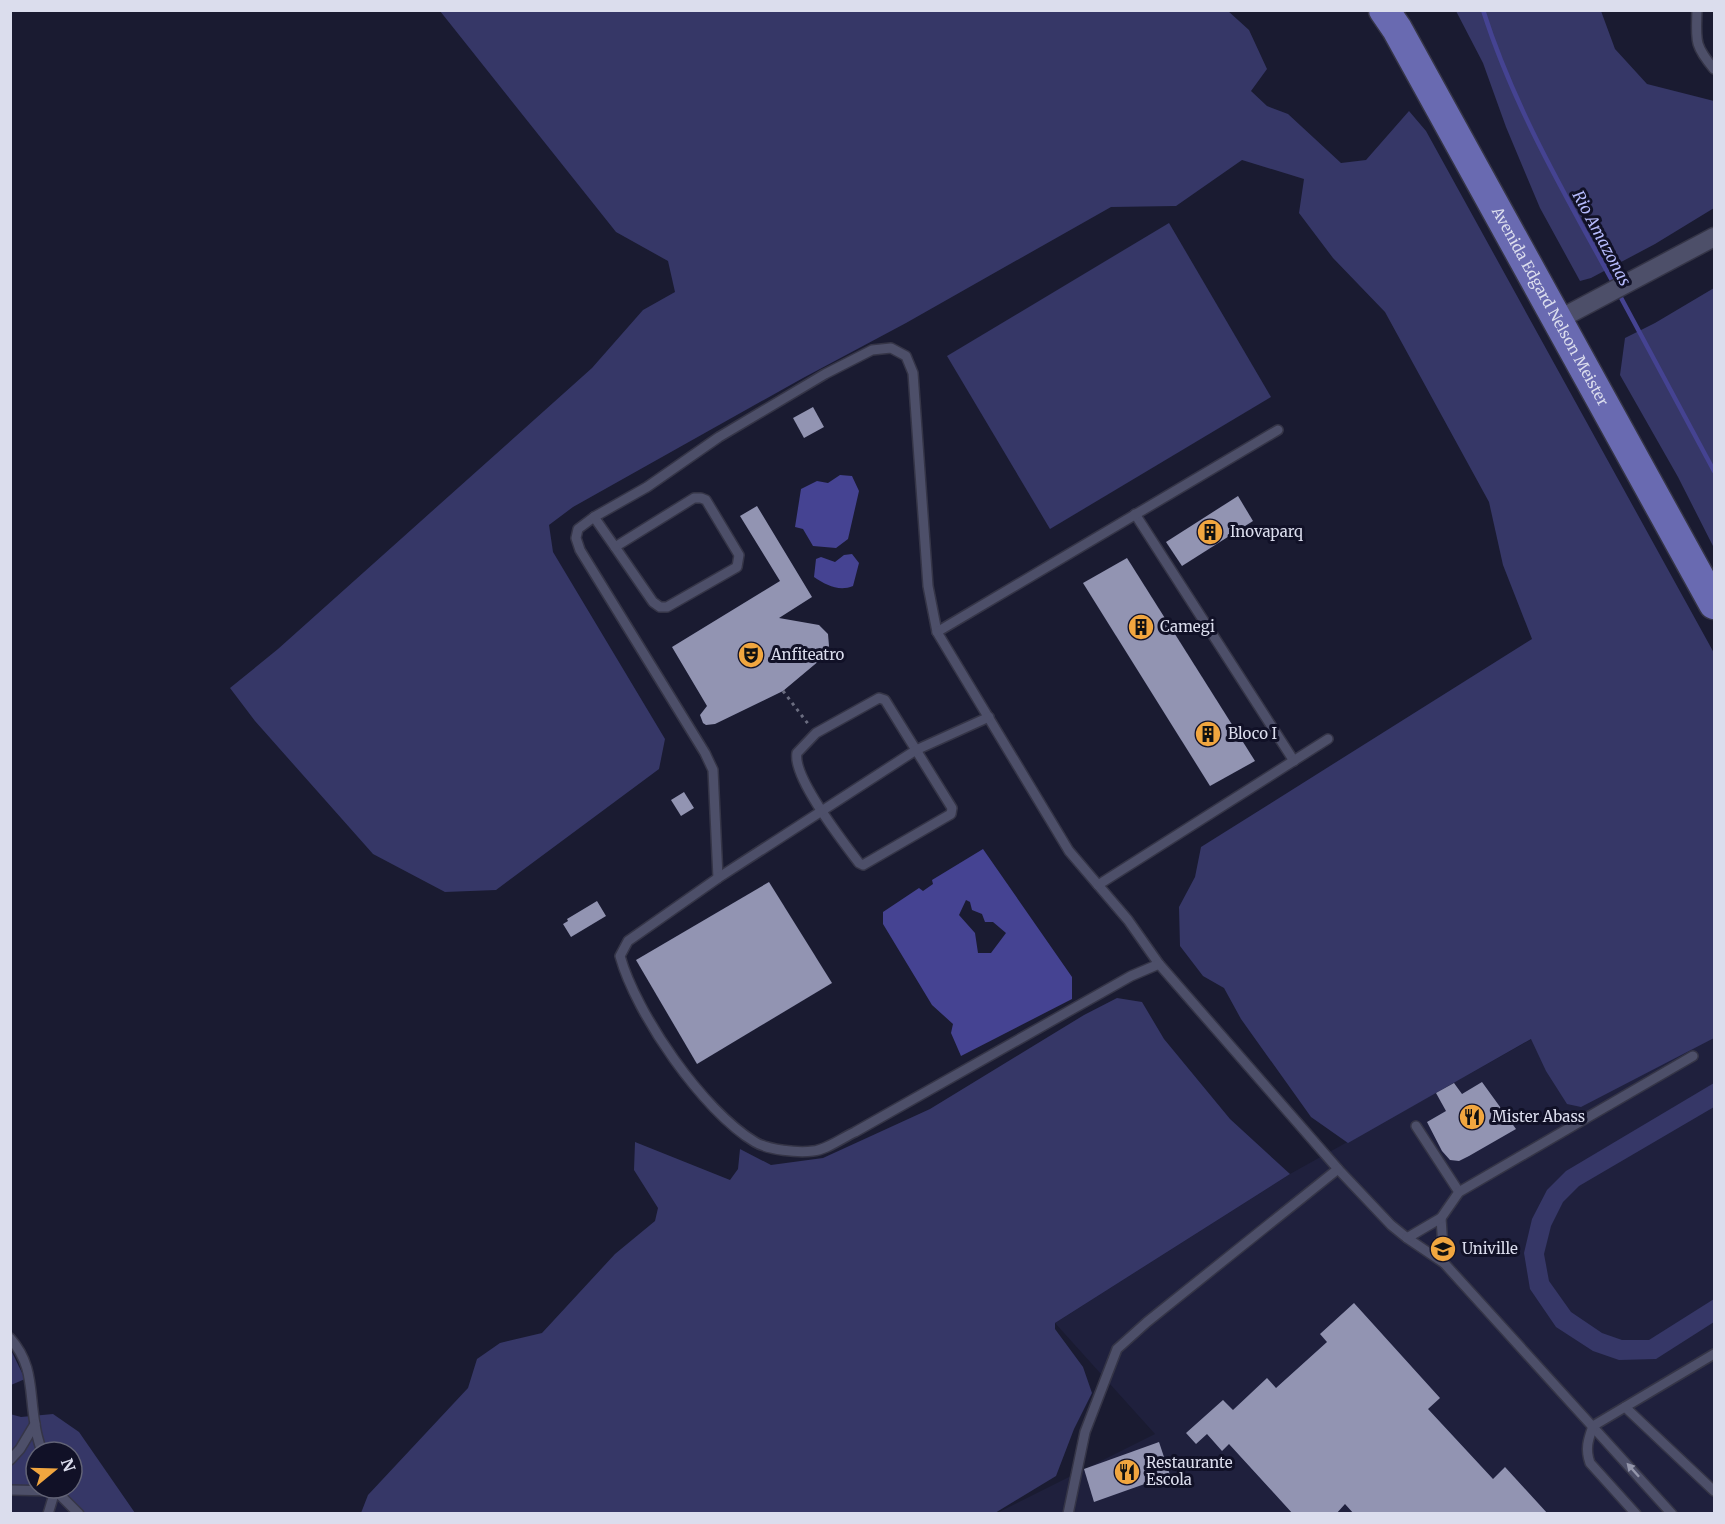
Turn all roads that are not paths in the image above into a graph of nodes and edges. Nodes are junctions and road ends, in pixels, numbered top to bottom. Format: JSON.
{"nodes":[{"id":1,"x":1384,"y":10,"type":"edge"},
{"id":2,"x":1402,"y":10,"type":"edge"},
{"id":3,"x":1697,"y":10,"type":"edge"},
{"id":4,"x":1714,"y":69,"type":"edge"},
{"id":5,"x":1714,"y":237,"type":"edge"},
{"id":6,"x":1569,"y":314,"type":"junction"},
{"id":7,"x":1278,"y":430,"type":"dead end"},
{"id":8,"x":1135,"y":514,"type":"junction"},
{"id":9,"x":594,"y":518,"type":"junction"},
{"id":10,"x":615,"y":547,"type":"junction"},
{"id":11,"x":1714,"y":578,"type":"edge"},
{"id":12,"x":1714,"y":604,"type":"edge"},
{"id":13,"x":937,"y":632,"type":"junction"},
{"id":14,"x":989,"y":717,"type":"junction"},
{"id":15,"x":1328,"y":739,"type":"dead end"},
{"id":16,"x":916,"y":750,"type":"junction"},
{"id":17,"x":1294,"y":761,"type":"junction"},
{"id":18,"x":822,"y":810,"type":"junction"},
{"id":19,"x":718,"y":878,"type":"junction"},
{"id":20,"x":1098,"y":885,"type":"junction"},
{"id":21,"x":1159,"y":964,"type":"junction"},
{"id":22,"x":1693,"y":1056,"type":"dead end"},
{"id":23,"x":1416,"y":1126,"type":"dead end"},
{"id":24,"x":1338,"y":1169,"type":"junction"},
{"id":25,"x":1460,"y":1192,"type":"junction"},
{"id":26,"x":1441,"y":1218,"type":"junction"},
{"id":27,"x":1407,"y":1238,"type":"junction"},
{"id":28,"x":1444,"y":1263,"type":"junction"},
{"id":29,"x":10,"y":1338,"type":"edge"},
{"id":30,"x":1714,"y":1354,"type":"edge"},
{"id":31,"x":1625,"y":1407,"type":"junction"},
{"id":32,"x":35,"y":1424,"type":"junction"},
{"id":33,"x":1593,"y":1426,"type":"junction"},
{"id":34,"x":39,"y":1440,"type":"edge"},
{"id":35,"x":10,"y":1460,"type":"edge"},
{"id":36,"x":1714,"y":1491,"type":"edge"},
{"id":37,"x":65,"y":1500,"type":"edge"},
{"id":38,"x":79,"y":1514,"type":"edge"},
{"id":39,"x":1068,"y":1514,"type":"edge"},
{"id":40,"x":1636,"y":1514,"type":"edge"},
{"id":41,"x":1672,"y":1514,"type":"edge"}],
"edges":[{"from":1,"to":12,"type":"main road","name":"Avenida Edgard Nelson Meister"},
{"from":2,"to":6,"type":"main road","name":"Avenida Edgard Nelson Meister"},
{"from":3,"to":4,"type":"lane"},
{"from":5,"to":6,"type":"street"},
{"from":6,"to":11,"type":"main road","name":"Avenida Edgard Nelson Meister"},
{"from":7,"to":8,"type":"lane"},
{"from":8,"to":13,"type":"lane"},
{"from":8,"to":17,"type":"lane"},
{"from":9,"to":10,"type":"lane"},
{"from":9,"to":13,"type":"lane"},
{"from":9,"to":19,"type":"lane"},
{"from":10,"to":10,"type":"lane"},
{"from":13,"to":14,"type":"lane"},
{"from":14,"to":16,"type":"lane"},
{"from":14,"to":20,"type":"lane"},
{"from":15,"to":17,"type":"lane"},
{"from":16,"to":18,"type":"lane"},
{"from":16,"to":18,"type":"lane"},
{"from":16,"to":18,"type":"lane"},
{"from":17,"to":20,"type":"lane"},
{"from":18,"to":19,"type":"lane"},
{"from":19,"to":21,"type":"lane"},
{"from":20,"to":21,"type":"lane"},
{"from":21,"to":24,"type":"lane"},
{"from":22,"to":25,"type":"lane"},
{"from":23,"to":25,"type":"lane"},
{"from":24,"to":27,"type":"lane"},
{"from":24,"to":39,"type":"lane"},
{"from":25,"to":26,"type":"lane"},
{"from":26,"to":27,"type":"lane"},
{"from":26,"to":28,"type":"lane"},
{"from":27,"to":28,"type":"lane"},
{"from":28,"to":33,"type":"lane"},
{"from":29,"to":32,"type":"lane"},
{"from":30,"to":31,"type":"lane"},
{"from":31,"to":33,"type":"lane"},
{"from":31,"to":36,"type":"lane"},
{"from":32,"to":34,"type":"lane"},
{"from":32,"to":35,"type":"lane"},
{"from":33,"to":40,"type":"lane"},
{"from":41,"to":33,"type":"lane","one_way":true},
{"from":37,"to":38,"type":"lane"}]}
